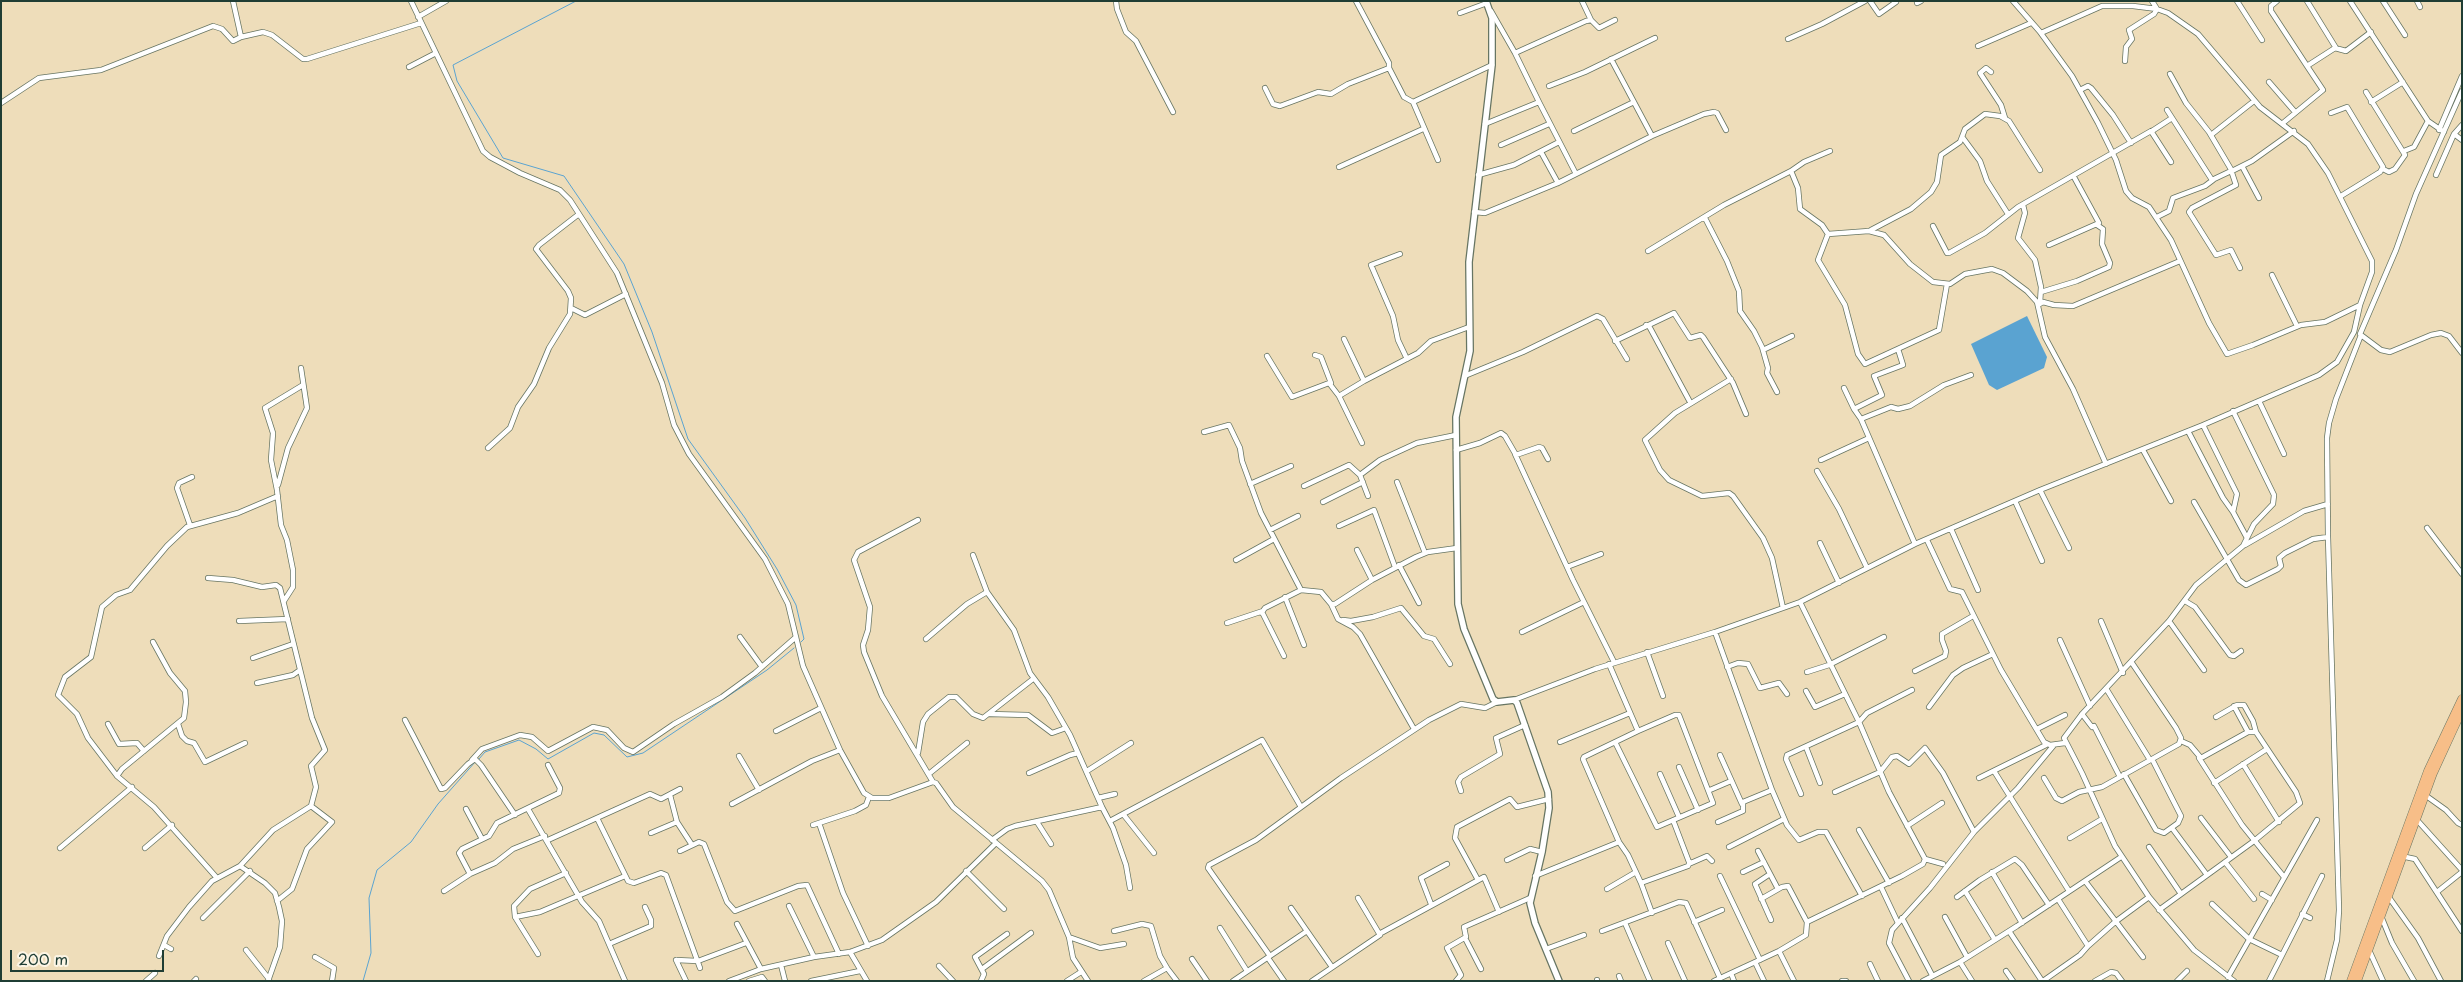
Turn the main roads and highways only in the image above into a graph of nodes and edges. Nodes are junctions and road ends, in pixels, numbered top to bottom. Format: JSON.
{"nodes":[{"id":1,"x":2462,"y":699,"type":"edge"},
{"id":2,"x":2462,"y":710,"type":"edge"},
{"id":3,"x":2457,"y":719,"type":"edge"},
{"id":4,"x":2401,"y":856,"type":"junction"},
{"id":5,"x":2351,"y":981,"type":"edge"},
{"id":6,"x":2357,"y":981,"type":"edge"}],
"edges":[{"from":1,"to":3,"type":"highway"},
{"from":2,"to":3,"type":"highway"},
{"from":3,"to":4,"type":"highway"},
{"from":3,"to":4,"type":"highway"},
{"from":4,"to":5,"type":"highway"},
{"from":4,"to":6,"type":"highway"}]}
